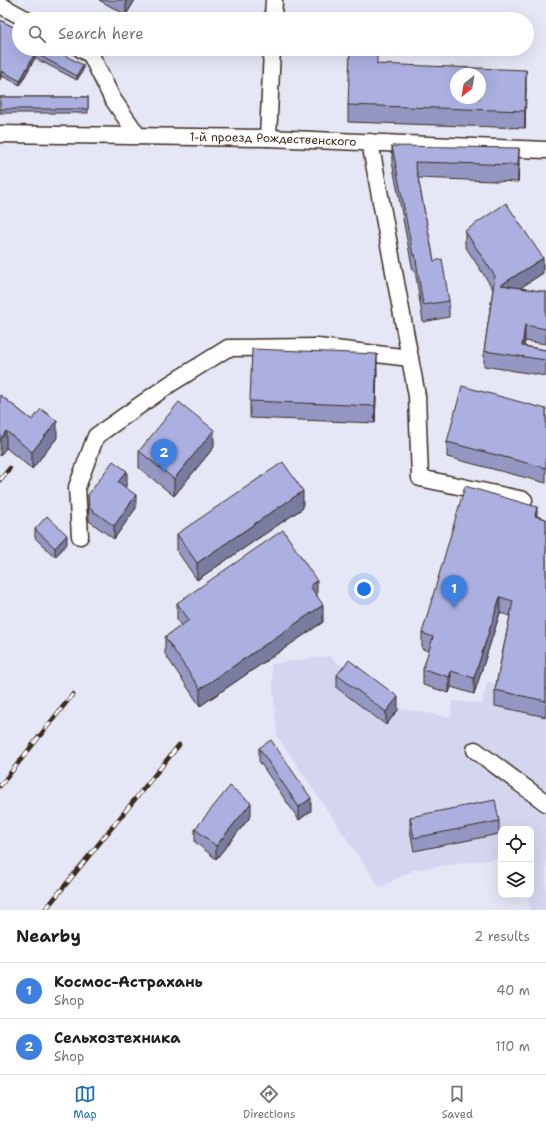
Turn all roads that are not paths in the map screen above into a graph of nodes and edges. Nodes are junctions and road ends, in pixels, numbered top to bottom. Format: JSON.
{"nodes":[{"id":1,"x":274,"y":0,"type":"edge"},
{"id":2,"x":0,"y":5,"type":"edge"},
{"id":3,"x":13,"y":12,"type":"edge"},
{"id":4,"x":273,"y":12,"type":"edge"},
{"id":5,"x":91,"y":56,"type":"edge"},
{"id":6,"x":272,"y":56,"type":"edge"},
{"id":7,"x":0,"y":134,"type":"edge"},
{"id":8,"x":138,"y":136,"type":"junction"},
{"id":9,"x":268,"y":138,"type":"junction"},
{"id":10,"x":370,"y":142,"type":"junction"},
{"id":11,"x":546,"y":150,"type":"edge"},
{"id":12,"x":410,"y":358,"type":"junction"},
{"id":13,"x":524,"y":500,"type":"dead end"},
{"id":14,"x":80,"y":536,"type":"dead end"},
{"id":15,"x":475,"y":750,"type":"dead end"},
{"id":16,"x":546,"y":802,"type":"edge"}],
"edges":[{"from":1,"to":4,"type":"street"},
{"from":2,"to":3,"type":"street"},
{"from":5,"to":8,"type":"street"},
{"from":6,"to":9,"type":"street"},
{"from":7,"to":8,"type":"street","name":"1-й проезд Рождественского"},
{"from":8,"to":9,"type":"street","name":"1-й проезд Рождественского"},
{"from":9,"to":10,"type":"street","name":"1-й проезд Рождественского"},
{"from":10,"to":11,"type":"street","name":"1-й проезд Рождественского"},
{"from":10,"to":12,"type":"street"},
{"from":12,"to":13,"type":"street"},
{"from":12,"to":14,"type":"street"},
{"from":15,"to":16,"type":"street"}]}
